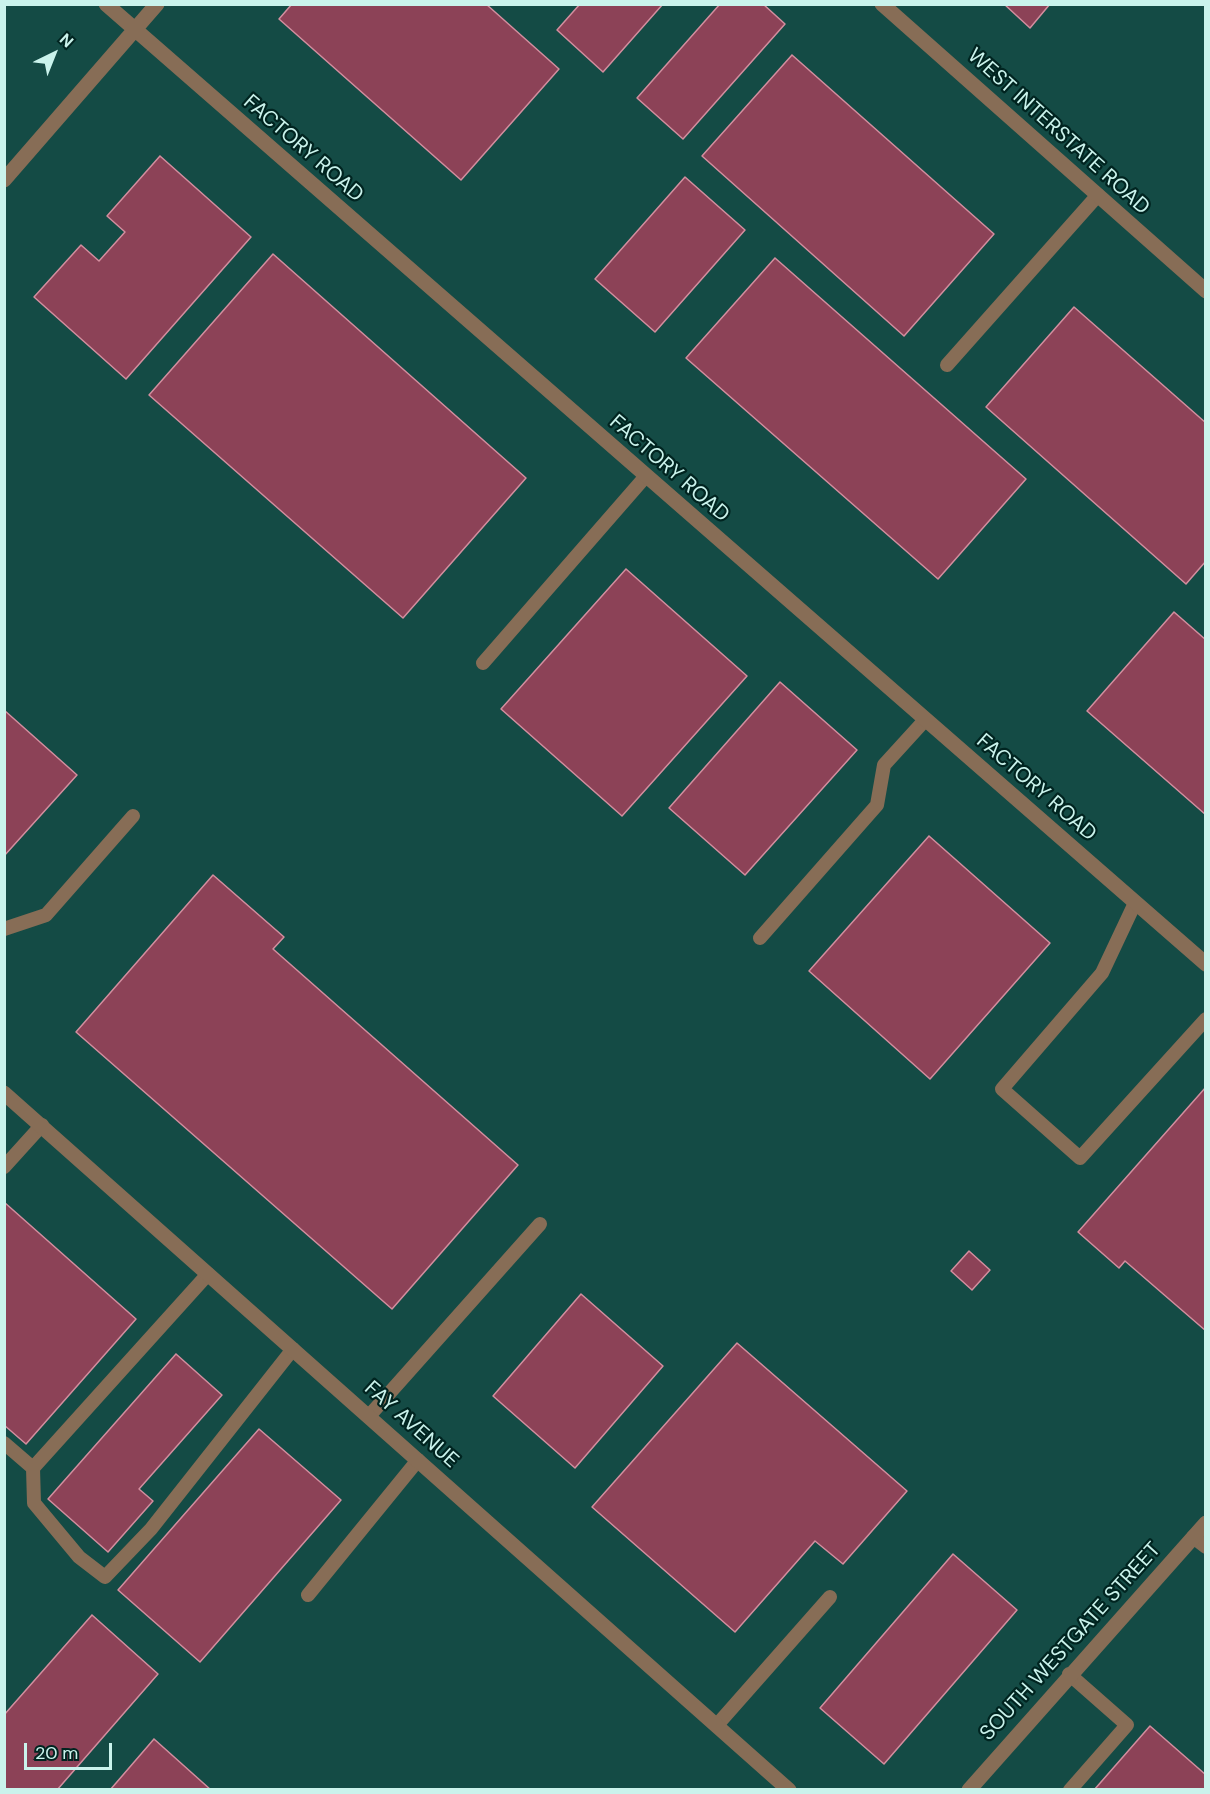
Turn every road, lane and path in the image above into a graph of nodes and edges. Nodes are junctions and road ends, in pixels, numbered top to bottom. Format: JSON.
{"nodes":[{"id":1,"x":106,"y":4,"type":"edge"},
{"id":2,"x":157,"y":4,"type":"edge"},
{"id":3,"x":882,"y":4,"type":"edge"},
{"id":4,"x":135,"y":30,"type":"junction"},
{"id":5,"x":4,"y":180,"type":"edge"},
{"id":6,"x":1098,"y":195,"type":"junction"},
{"id":7,"x":1206,"y":291,"type":"edge"},
{"id":8,"x":947,"y":365,"type":"dead end"},
{"id":9,"x":646,"y":476,"type":"junction"},
{"id":10,"x":483,"y":663,"type":"dead end"},
{"id":11,"x":925,"y":720,"type":"junction"},
{"id":12,"x":133,"y":816,"type":"dead end"},
{"id":13,"x":1135,"y":903,"type":"junction"},
{"id":14,"x":4,"y":929,"type":"edge"},
{"id":15,"x":760,"y":938,"type":"dead end"},
{"id":16,"x":1206,"y":964,"type":"edge"},
{"id":17,"x":1206,"y":1018,"type":"edge"},
{"id":18,"x":4,"y":1093,"type":"edge"},
{"id":19,"x":42,"y":1125,"type":"junction"},
{"id":20,"x":4,"y":1167,"type":"edge"},
{"id":21,"x":540,"y":1224,"type":"dead end"},
{"id":22,"x":208,"y":1274,"type":"junction"},
{"id":23,"x":293,"y":1349,"type":"junction"},
{"id":24,"x":369,"y":1416,"type":"junction"},
{"id":25,"x":4,"y":1443,"type":"edge"},
{"id":26,"x":418,"y":1460,"type":"junction"},
{"id":27,"x":33,"y":1468,"type":"junction"},
{"id":28,"x":1206,"y":1523,"type":"edge"},
{"id":29,"x":1193,"y":1537,"type":"junction"},
{"id":30,"x":1206,"y":1547,"type":"edge"},
{"id":31,"x":308,"y":1595,"type":"dead end"},
{"id":32,"x":830,"y":1597,"type":"dead end"},
{"id":33,"x":1069,"y":1674,"type":"junction"},
{"id":34,"x":717,"y":1725,"type":"junction"},
{"id":35,"x":789,"y":1790,"type":"edge"},
{"id":36,"x":969,"y":1790,"type":"edge"},
{"id":37,"x":1070,"y":1790,"type":"edge"}],
"edges":[{"from":1,"to":4,"type":"street","name":"FACTORY ROAD"},
{"from":2,"to":4,"type":"street"},
{"from":3,"to":6,"type":"street","name":"WEST INTERSTATE ROAD"},
{"from":4,"to":5,"type":"street"},
{"from":4,"to":9,"type":"street","name":"FACTORY ROAD"},
{"from":6,"to":7,"type":"street","name":"WEST INTERSTATE ROAD"},
{"from":6,"to":8,"type":"lane"},
{"from":9,"to":10,"type":"lane"},
{"from":9,"to":11,"type":"street","name":"FACTORY ROAD"},
{"from":11,"to":13,"type":"street","name":"FACTORY ROAD"},
{"from":11,"to":15,"type":"lane"},
{"from":12,"to":14,"type":"lane"},
{"from":13,"to":16,"type":"street","name":"FACTORY ROAD"},
{"from":13,"to":17,"type":"lane"},
{"from":18,"to":19,"type":"street","name":"FAY AVENUE"},
{"from":19,"to":20,"type":"lane"},
{"from":19,"to":22,"type":"street","name":"FAY AVENUE"},
{"from":21,"to":24,"type":"lane"},
{"from":22,"to":23,"type":"street","name":"FAY AVENUE"},
{"from":22,"to":27,"type":"lane"},
{"from":23,"to":24,"type":"street","name":"FAY AVENUE"},
{"from":23,"to":27,"type":"lane"},
{"from":24,"to":26,"type":"street","name":"FAY AVENUE"},
{"from":25,"to":27,"type":"lane"},
{"from":26,"to":31,"type":"lane"},
{"from":26,"to":34,"type":"street","name":"FAY AVENUE"},
{"from":28,"to":29,"type":"street","name":"SOUTH WESTGATE STREET"},
{"from":29,"to":30,"type":"lane"},
{"from":29,"to":33,"type":"street","name":"SOUTH WESTGATE STREET"},
{"from":32,"to":34,"type":"lane"},
{"from":33,"to":36,"type":"street","name":"SOUTH WESTGATE STREET"},
{"from":33,"to":37,"type":"lane"},
{"from":34,"to":35,"type":"street","name":"FAY AVENUE"}]}
